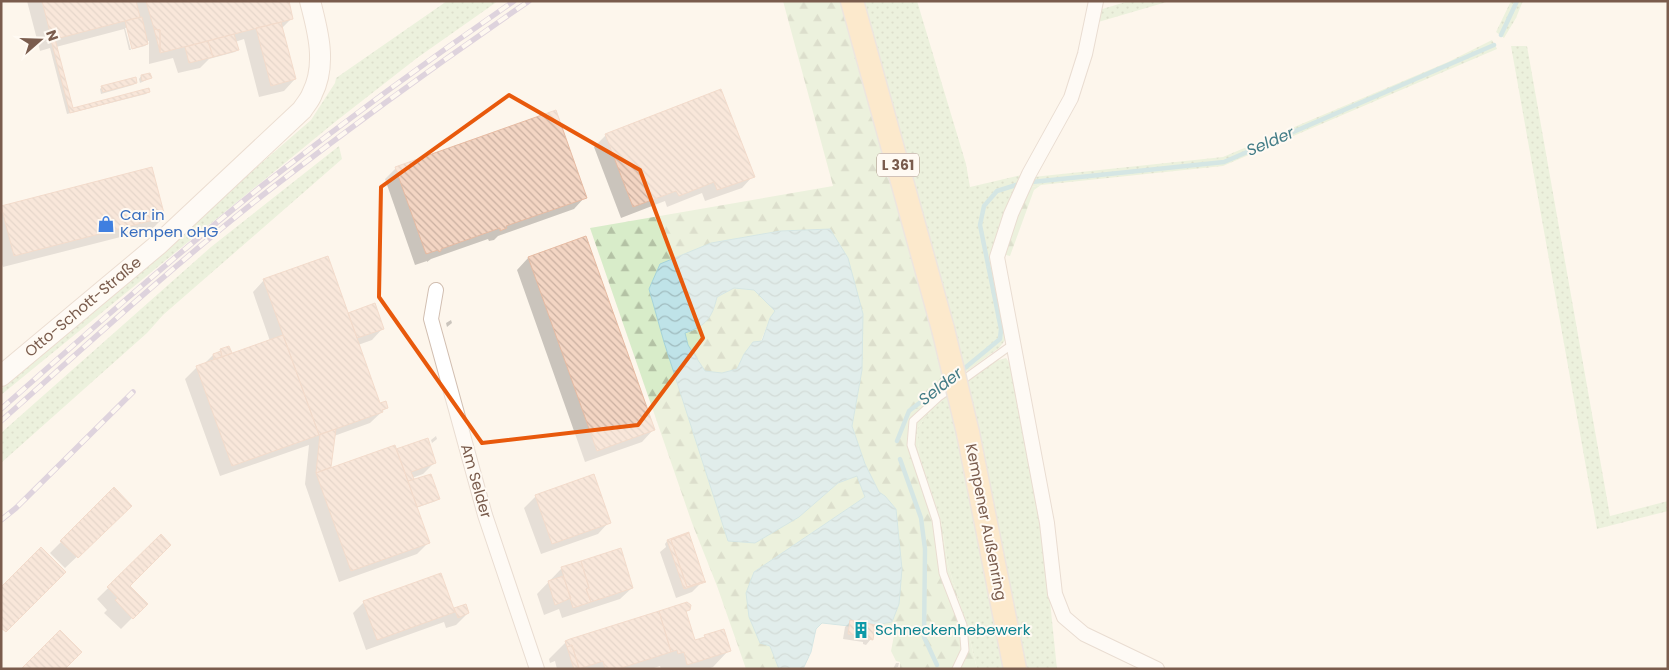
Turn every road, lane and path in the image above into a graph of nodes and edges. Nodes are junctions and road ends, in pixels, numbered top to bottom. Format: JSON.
{"nodes":[{"id":1,"x":310,"y":1,"type":"edge"},
{"id":2,"x":852,"y":1,"type":"edge"},
{"id":3,"x":1096,"y":1,"type":"edge"},
{"id":4,"x":436,"y":290,"type":"dead end"},
{"id":5,"x":1013,"y":344,"type":"junction"},
{"id":6,"x":1,"y":376,"type":"edge"},
{"id":7,"x":537,"y":669,"type":"edge"},
{"id":8,"x":956,"y":669,"type":"edge"},
{"id":9,"x":1015,"y":669,"type":"edge"},
{"id":10,"x":1157,"y":669,"type":"edge"}],
"edges":[{"from":1,"to":6,"type":"street","name":"Otto-Schott-Straße"},
{"from":2,"to":9,"type":"main road","name":"Kempener Außenring","number":"L 361","bridge":true},
{"from":3,"to":5,"type":"street"},
{"from":4,"to":7,"type":"street","name":"Am Selder"},
{"from":5,"to":8,"type":"lane"},
{"from":5,"to":10,"type":"street"}]}
